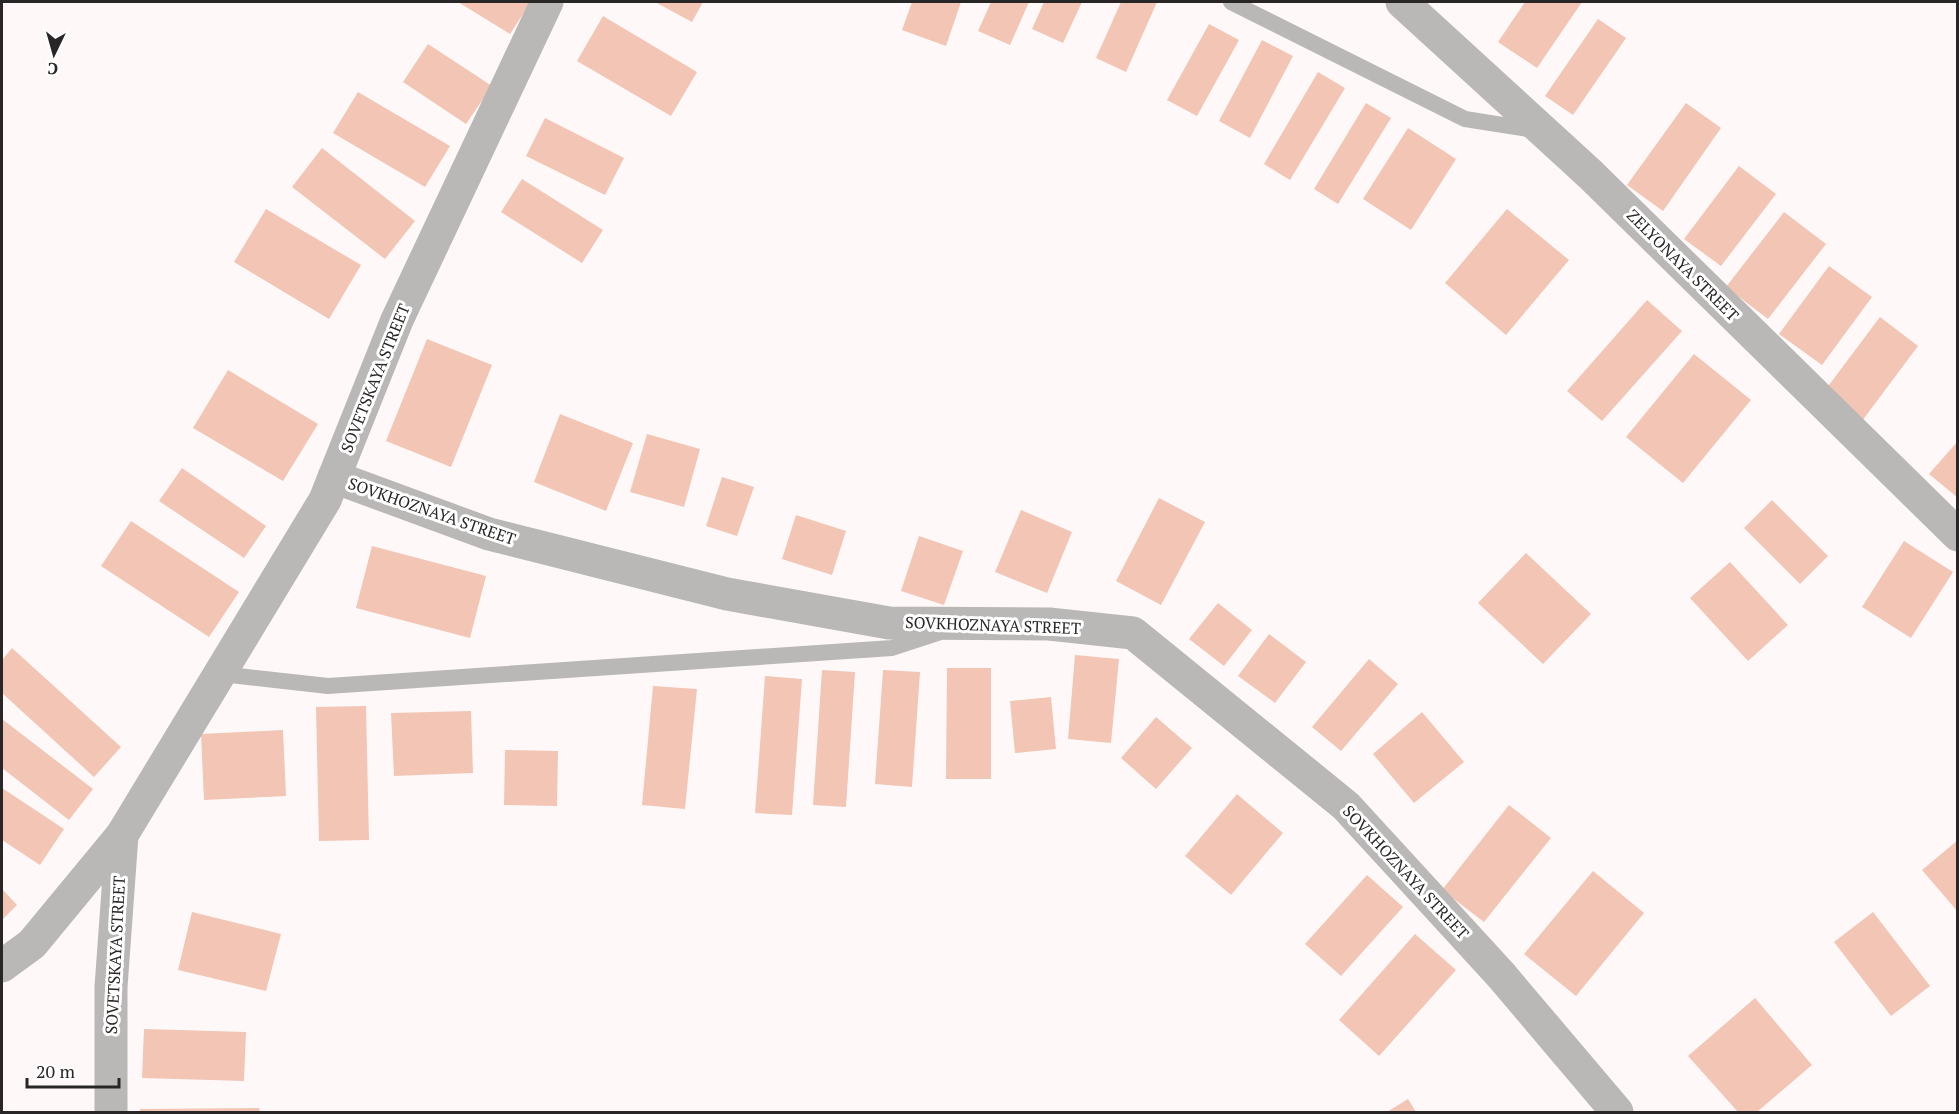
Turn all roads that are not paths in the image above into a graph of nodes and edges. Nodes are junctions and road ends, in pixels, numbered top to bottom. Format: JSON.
{"nodes":[{"id":1,"x":547,"y":2,"type":"edge"},
{"id":2,"x":1231,"y":2,"type":"edge"},
{"id":3,"x":1402,"y":2,"type":"edge"},
{"id":4,"x":1544,"y":131,"type":"junction"},
{"id":5,"x":334,"y":477,"type":"junction"},
{"id":6,"x":1958,"y":535,"type":"edge"},
{"id":7,"x":969,"y":623,"type":"junction"},
{"id":8,"x":221,"y":674,"type":"junction"},
{"id":9,"x":122,"y":835,"type":"junction"},
{"id":10,"x":2,"y":966,"type":"edge"},
{"id":11,"x":111,"y":1113,"type":"edge"},
{"id":12,"x":1617,"y":1113,"type":"edge"}],
"edges":[{"from":1,"to":5,"type":"street","name":"SOVETSKAYA STREET"},
{"from":2,"to":4,"type":"lane"},
{"from":3,"to":4,"type":"street","name":"ZELYONAYA STREET"},
{"from":4,"to":6,"type":"street","name":"ZELYONAYA STREET"},
{"from":5,"to":7,"type":"street","name":"SOVKHOZNAYA STREET"},
{"from":5,"to":8,"type":"street","name":"SOVETSKAYA STREET"},
{"from":7,"to":8,"type":"lane"},
{"from":7,"to":12,"type":"street","name":"SOVKHOZNAYA STREET"},
{"from":8,"to":9,"type":"street","name":"SOVETSKAYA STREET"},
{"from":9,"to":10,"type":"street","name":"SOVETSKAYA STREET"},
{"from":9,"to":11,"type":"street","name":"SOVETSKAYA STREET"}]}
